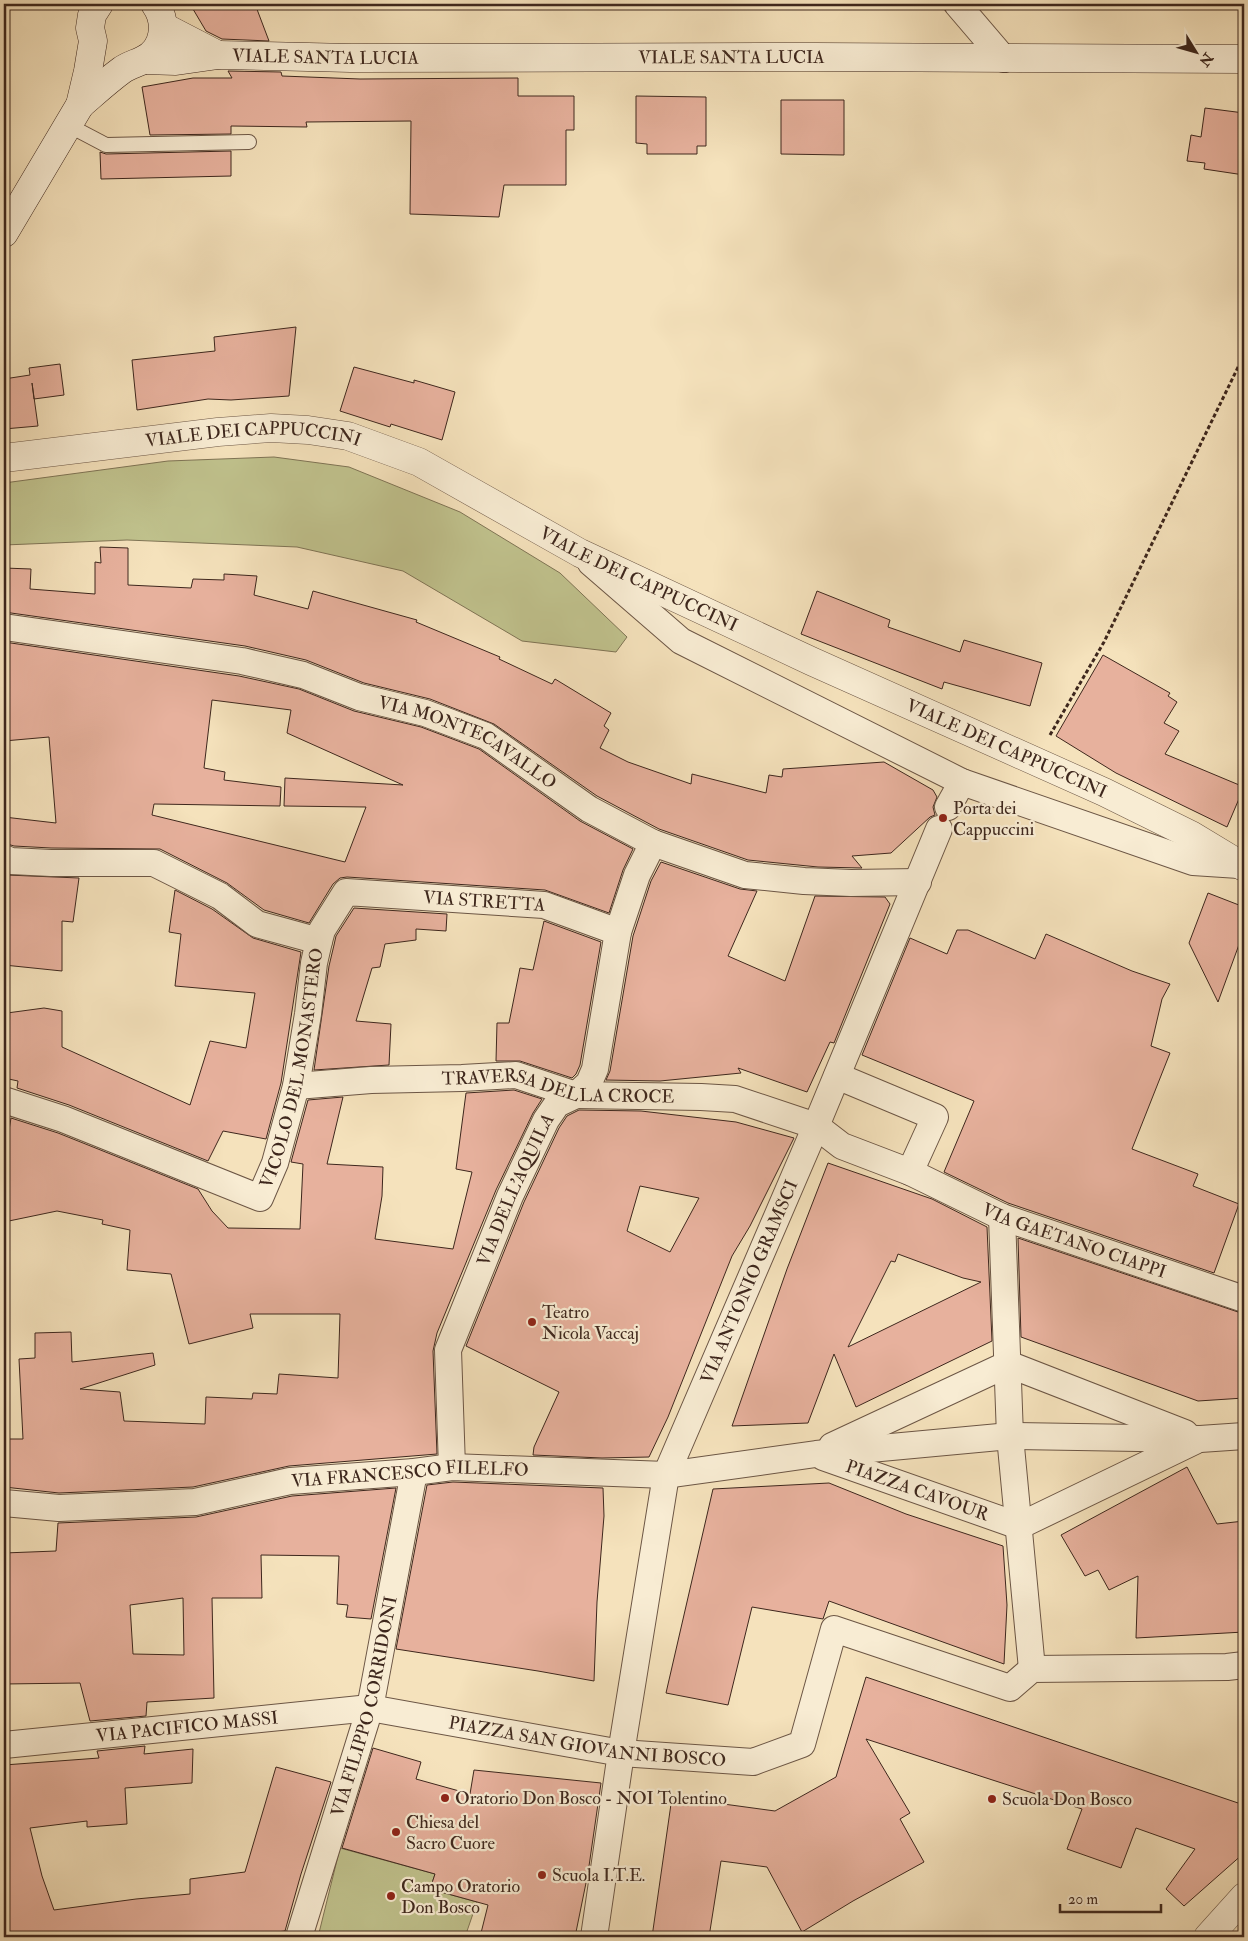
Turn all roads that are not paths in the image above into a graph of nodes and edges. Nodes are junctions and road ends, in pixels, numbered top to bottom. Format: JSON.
{"nodes":[{"id":1,"x":99,"y":4,"type":"edge"},
{"id":2,"x":957,"y":4,"type":"edge"},
{"id":3,"x":158,"y":10,"type":"edge"},
{"id":4,"x":93,"y":41,"type":"junction"},
{"id":5,"x":218,"y":56,"type":"junction"},
{"id":6,"x":1004,"y":59,"type":"junction"},
{"id":7,"x":1244,"y":59,"type":"edge"},
{"id":8,"x":137,"y":62,"type":"junction"},
{"id":9,"x":74,"y":115,"type":"junction"},
{"id":10,"x":249,"y":142,"type":"dead end"},
{"id":11,"x":4,"y":233,"type":"edge"},
{"id":12,"x":4,"y":458,"type":"edge"},
{"id":13,"x":580,"y":553,"type":"junction"},
{"id":14,"x":4,"y":627,"type":"edge"},
{"id":15,"x":962,"y":782,"type":"junction"},
{"id":16,"x":653,"y":843,"type":"junction"},
{"id":17,"x":4,"y":858,"type":"edge"},
{"id":18,"x":1242,"y":866,"type":"edge"},
{"id":19,"x":918,"y":882,"type":"junction"},
{"id":20,"x":346,"y":892,"type":"joint"},
{"id":21,"x":618,"y":932,"type":"junction"},
{"id":22,"x":319,"y":941,"type":"junction"},
{"id":23,"x":837,"y":1076,"type":"junction"},
{"id":24,"x":296,"y":1086,"type":"junction"},
{"id":25,"x":576,"y":1095,"type":"junction"},
{"id":26,"x":4,"y":1100,"type":"edge"},
{"id":27,"x":816,"y":1126,"type":"junction"},
{"id":28,"x":910,"y":1172,"type":"junction"},
{"id":29,"x":1002,"y":1217,"type":"junction"},
{"id":30,"x":1244,"y":1299,"type":"edge"},
{"id":31,"x":1008,"y":1364,"type":"junction"},
{"id":32,"x":1010,"y":1436,"type":"junction"},
{"id":33,"x":1244,"y":1436,"type":"edge"},
{"id":34,"x":1200,"y":1439,"type":"junction"},
{"id":35,"x":816,"y":1454,"type":"junction"},
{"id":36,"x":452,"y":1467,"type":"junction"},
{"id":37,"x":414,"y":1472,"type":"junction"},
{"id":38,"x":666,"y":1475,"type":"junction"},
{"id":39,"x":4,"y":1503,"type":"edge"},
{"id":40,"x":1019,"y":1526,"type":"junction"},
{"id":41,"x":1244,"y":1665,"type":"edge"},
{"id":42,"x":1032,"y":1669,"type":"junction"},
{"id":43,"x":370,"y":1708,"type":"junction"},
{"id":44,"x":4,"y":1745,"type":"edge"},
{"id":45,"x":620,"y":1753,"type":"junction"},
{"id":46,"x":1244,"y":1897,"type":"edge"},
{"id":47,"x":296,"y":1937,"type":"edge"},
{"id":48,"x":594,"y":1937,"type":"edge"},
{"id":49,"x":1208,"y":1937,"type":"edge"}],
"edges":[{"from":1,"to":4,"type":"main road"},
{"from":2,"to":6,"type":"street"},
{"from":3,"to":5,"type":"main road","name":"VIALE SANTA LUCIA"},
{"from":3,"to":8,"type":"main road"},
{"from":4,"to":8,"type":"main road","name":"VIALE SANTA LUCIA"},
{"from":4,"to":9,"type":"main road"},
{"from":5,"to":6,"type":"main road","name":"VIALE SANTA LUCIA"},
{"from":5,"to":8,"type":"main road","name":"VIALE SANTA LUCIA"},
{"from":6,"to":7,"type":"main road","name":"VIALE SANTA LUCIA"},
{"from":8,"to":9,"type":"main road"},
{"from":9,"to":10,"type":"lane"},
{"from":9,"to":11,"type":"main road"},
{"from":12,"to":13,"type":"main road","name":"VIALE DEI CAPPUCCINI"},
{"from":13,"to":15,"type":"street"},
{"from":13,"to":18,"type":"main road","name":"VIALE DEI CAPPUCCINI"},
{"from":14,"to":16,"type":"street","name":"VIA MONTECAVALLO"},
{"from":15,"to":18,"type":"street"},
{"from":15,"to":19,"type":"street","name":"VIA ANTONIO GRAMSCI"},
{"from":16,"to":19,"type":"street","name":"VIA MONTECAVALLO"},
{"from":16,"to":21,"type":"street","name":"VIA DELL'AQUILA"},
{"from":17,"to":22,"type":"street"},
{"from":19,"to":23,"type":"street","name":"VIA ANTONIO GRAMSCI"},
{"from":20,"to":21,"type":"street","name":"VIA STRETTA"},
{"from":20,"to":22,"type":"street","name":"VICOLO DEL MONASTERO"},
{"from":21,"to":25,"type":"street","name":"VIA DELL'AQUILA"},
{"from":22,"to":24,"type":"street","name":"VICOLO DEL MONASTERO"},
{"from":23,"to":27,"type":"street","name":"VIA ANTONIO GRAMSCI"},
{"from":23,"to":28,"type":"street"},
{"from":24,"to":25,"type":"street","name":"TRAVERSA DELLA CROCE"},
{"from":24,"to":26,"type":"street","name":"VICOLO DEL MONASTERO"},
{"from":25,"to":27,"type":"street","name":"TRAVERSA DELLA CROCE"},
{"from":25,"to":36,"type":"street","name":"VIA DELL'AQUILA"},
{"from":27,"to":28,"type":"street","name":"TRAVERSA DELLA CROCE"},
{"from":27,"to":38,"type":"street","name":"VIA ANTONIO GRAMSCI"},
{"from":28,"to":29,"type":"street","name":"VIA GAETANO CIAPPI"},
{"from":29,"to":30,"type":"street","name":"VIA GAETANO CIAPPI"},
{"from":29,"to":31,"type":"street"},
{"from":31,"to":32,"type":"street","name":"PIAZZA CAVOUR"},
{"from":31,"to":34,"type":"street"},
{"from":31,"to":35,"type":"street","name":"PIAZZA CAVOUR"},
{"from":32,"to":34,"type":"street","name":"PIAZZA CAVOUR"},
{"from":32,"to":35,"type":"street","name":"PIAZZA CAVOUR"},
{"from":32,"to":40,"type":"street","name":"PIAZZA CAVOUR"},
{"from":33,"to":34,"type":"street","name":"PIAZZA CAVOUR"},
{"from":34,"to":40,"type":"street"},
{"from":35,"to":38,"type":"street","name":"VIA FRANCESCO FILELFO"},
{"from":35,"to":40,"type":"street","name":"PIAZZA CAVOUR"},
{"from":36,"to":37,"type":"street","name":"VIA FRANCESCO FILELFO"},
{"from":36,"to":38,"type":"street","name":"VIA FRANCESCO FILELFO"},
{"from":37,"to":39,"type":"street","name":"VIA FRANCESCO FILELFO"},
{"from":37,"to":43,"type":"street","name":"VIA FILIPPO CORRIDONI"},
{"from":38,"to":45,"type":"street","name":"VIA ANTONIO GRAMSCI"},
{"from":40,"to":42,"type":"street"},
{"from":41,"to":42,"type":"street"},
{"from":42,"to":45,"type":"street","name":"PIAZZA SAN GIOVANNI BOSCO"},
{"from":43,"to":44,"type":"street","name":"VIA PACIFICO MASSI"},
{"from":43,"to":45,"type":"street","name":"PIAZZA SAN GIOVANNI BOSCO"},
{"from":43,"to":47,"type":"street","name":"VIA FILIPPO CORRIDONI"},
{"from":45,"to":48,"type":"street","name":"VIA ANTONIO GRAMSCI"},
{"from":46,"to":49,"type":"main road"}]}
